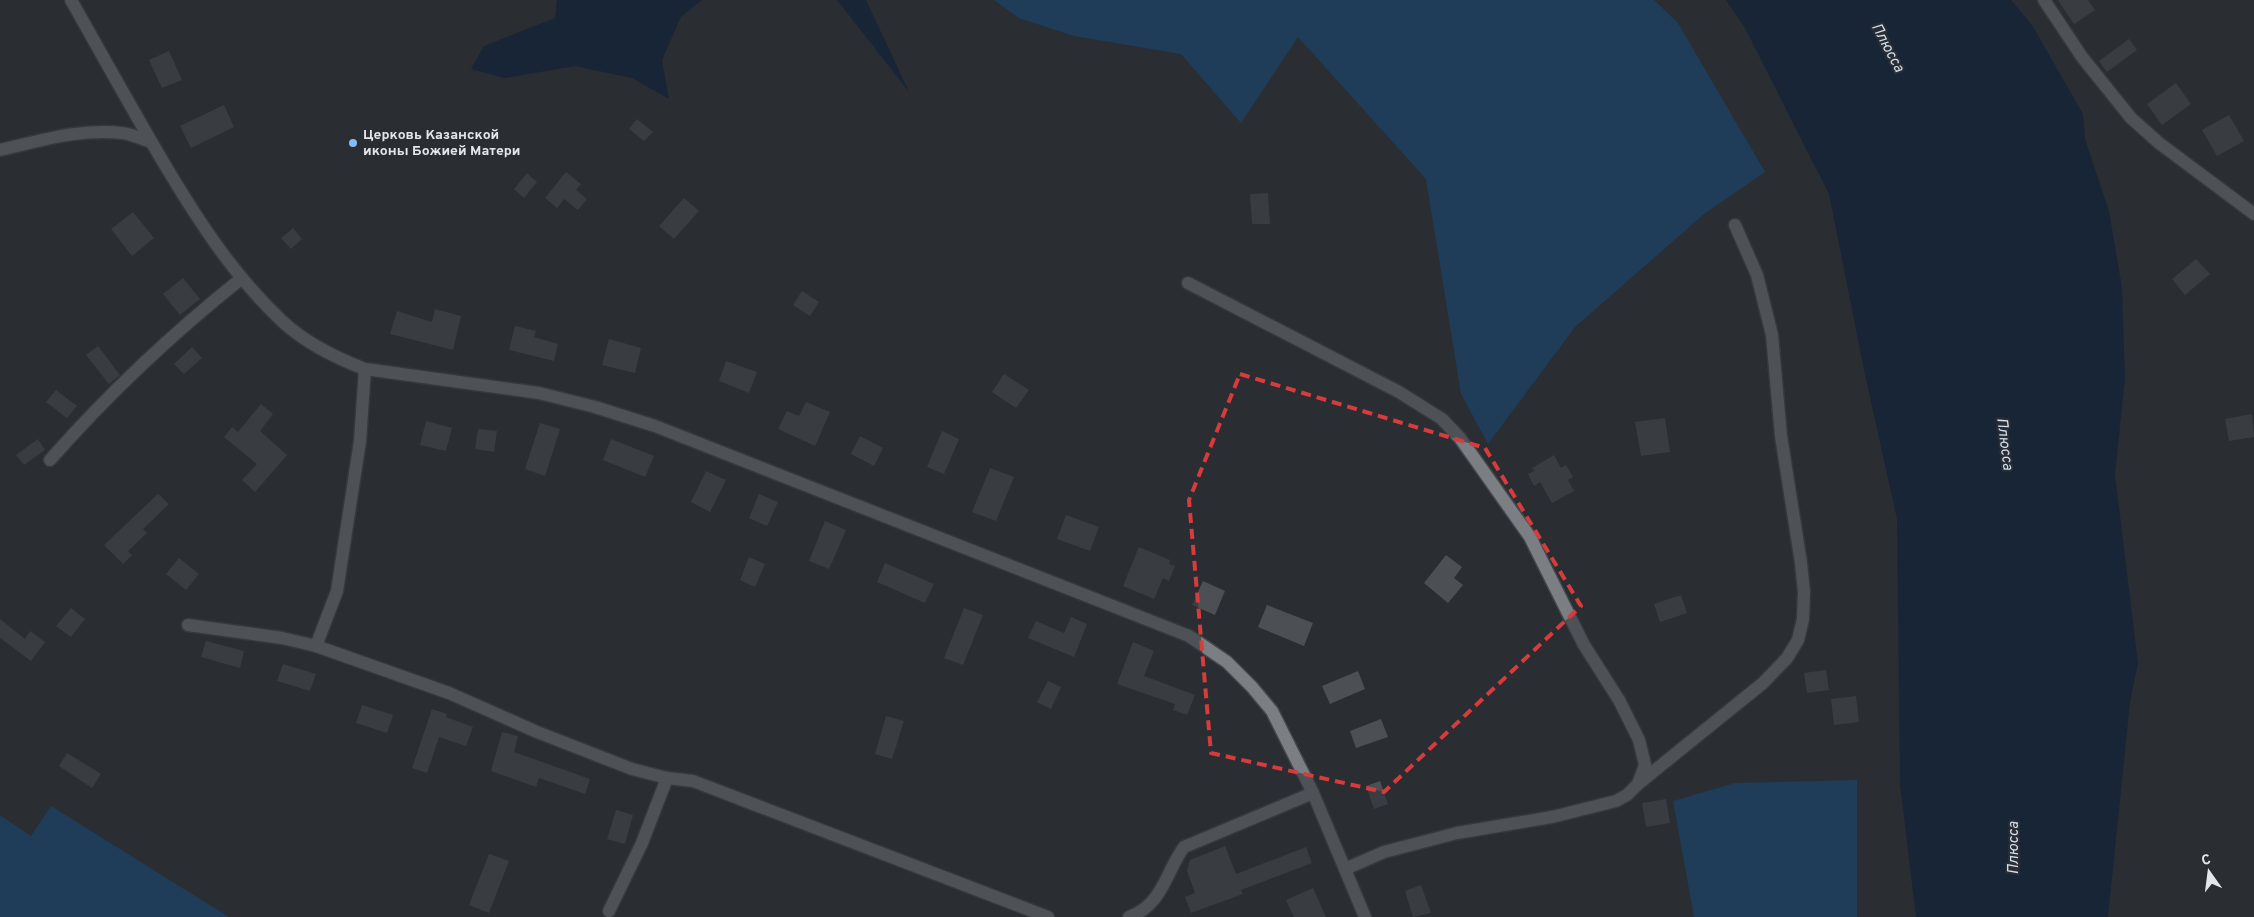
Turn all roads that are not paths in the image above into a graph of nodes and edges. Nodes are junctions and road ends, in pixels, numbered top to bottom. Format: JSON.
{"nodes":[{"id":1,"x":71,"y":0,"type":"edge"},
{"id":2,"x":2044,"y":0,"type":"edge"},
{"id":3,"x":151,"y":142,"type":"junction"},
{"id":4,"x":0,"y":150,"type":"edge"},
{"id":5,"x":2254,"y":214,"type":"edge"},
{"id":6,"x":1735,"y":225,"type":"dead end"},
{"id":7,"x":242,"y":278,"type":"junction"},
{"id":8,"x":1188,"y":283,"type":"dead end"},
{"id":9,"x":365,"y":369,"type":"junction"},
{"id":10,"x":50,"y":460,"type":"dead end"},
{"id":11,"x":188,"y":625,"type":"dead end"},
{"id":12,"x":316,"y":646,"type":"junction"},
{"id":13,"x":667,"y":778,"type":"junction"},
{"id":14,"x":1638,"y":784,"type":"junction"},
{"id":15,"x":1313,"y":793,"type":"junction"},
{"id":16,"x":1345,"y":868,"type":"junction"},
{"id":17,"x":609,"y":911,"type":"dead end"},
{"id":18,"x":1048,"y":917,"type":"edge"},
{"id":19,"x":1130,"y":917,"type":"edge"},
{"id":20,"x":1365,"y":917,"type":"edge"}],
"edges":[{"from":1,"to":3,"type":"street"},
{"from":2,"to":5,"type":"street"},
{"from":3,"to":4,"type":"street"},
{"from":3,"to":7,"type":"street"},
{"from":6,"to":14,"type":"street"},
{"from":7,"to":9,"type":"street"},
{"from":7,"to":10,"type":"street"},
{"from":8,"to":14,"type":"street"},
{"from":9,"to":12,"type":"street"},
{"from":9,"to":15,"type":"street"},
{"from":11,"to":12,"type":"street"},
{"from":12,"to":13,"type":"street"},
{"from":13,"to":17,"type":"street"},
{"from":13,"to":18,"type":"street"},
{"from":14,"to":16,"type":"street"},
{"from":15,"to":16,"type":"street"},
{"from":15,"to":19,"type":"street"},
{"from":16,"to":20,"type":"street"}]}
